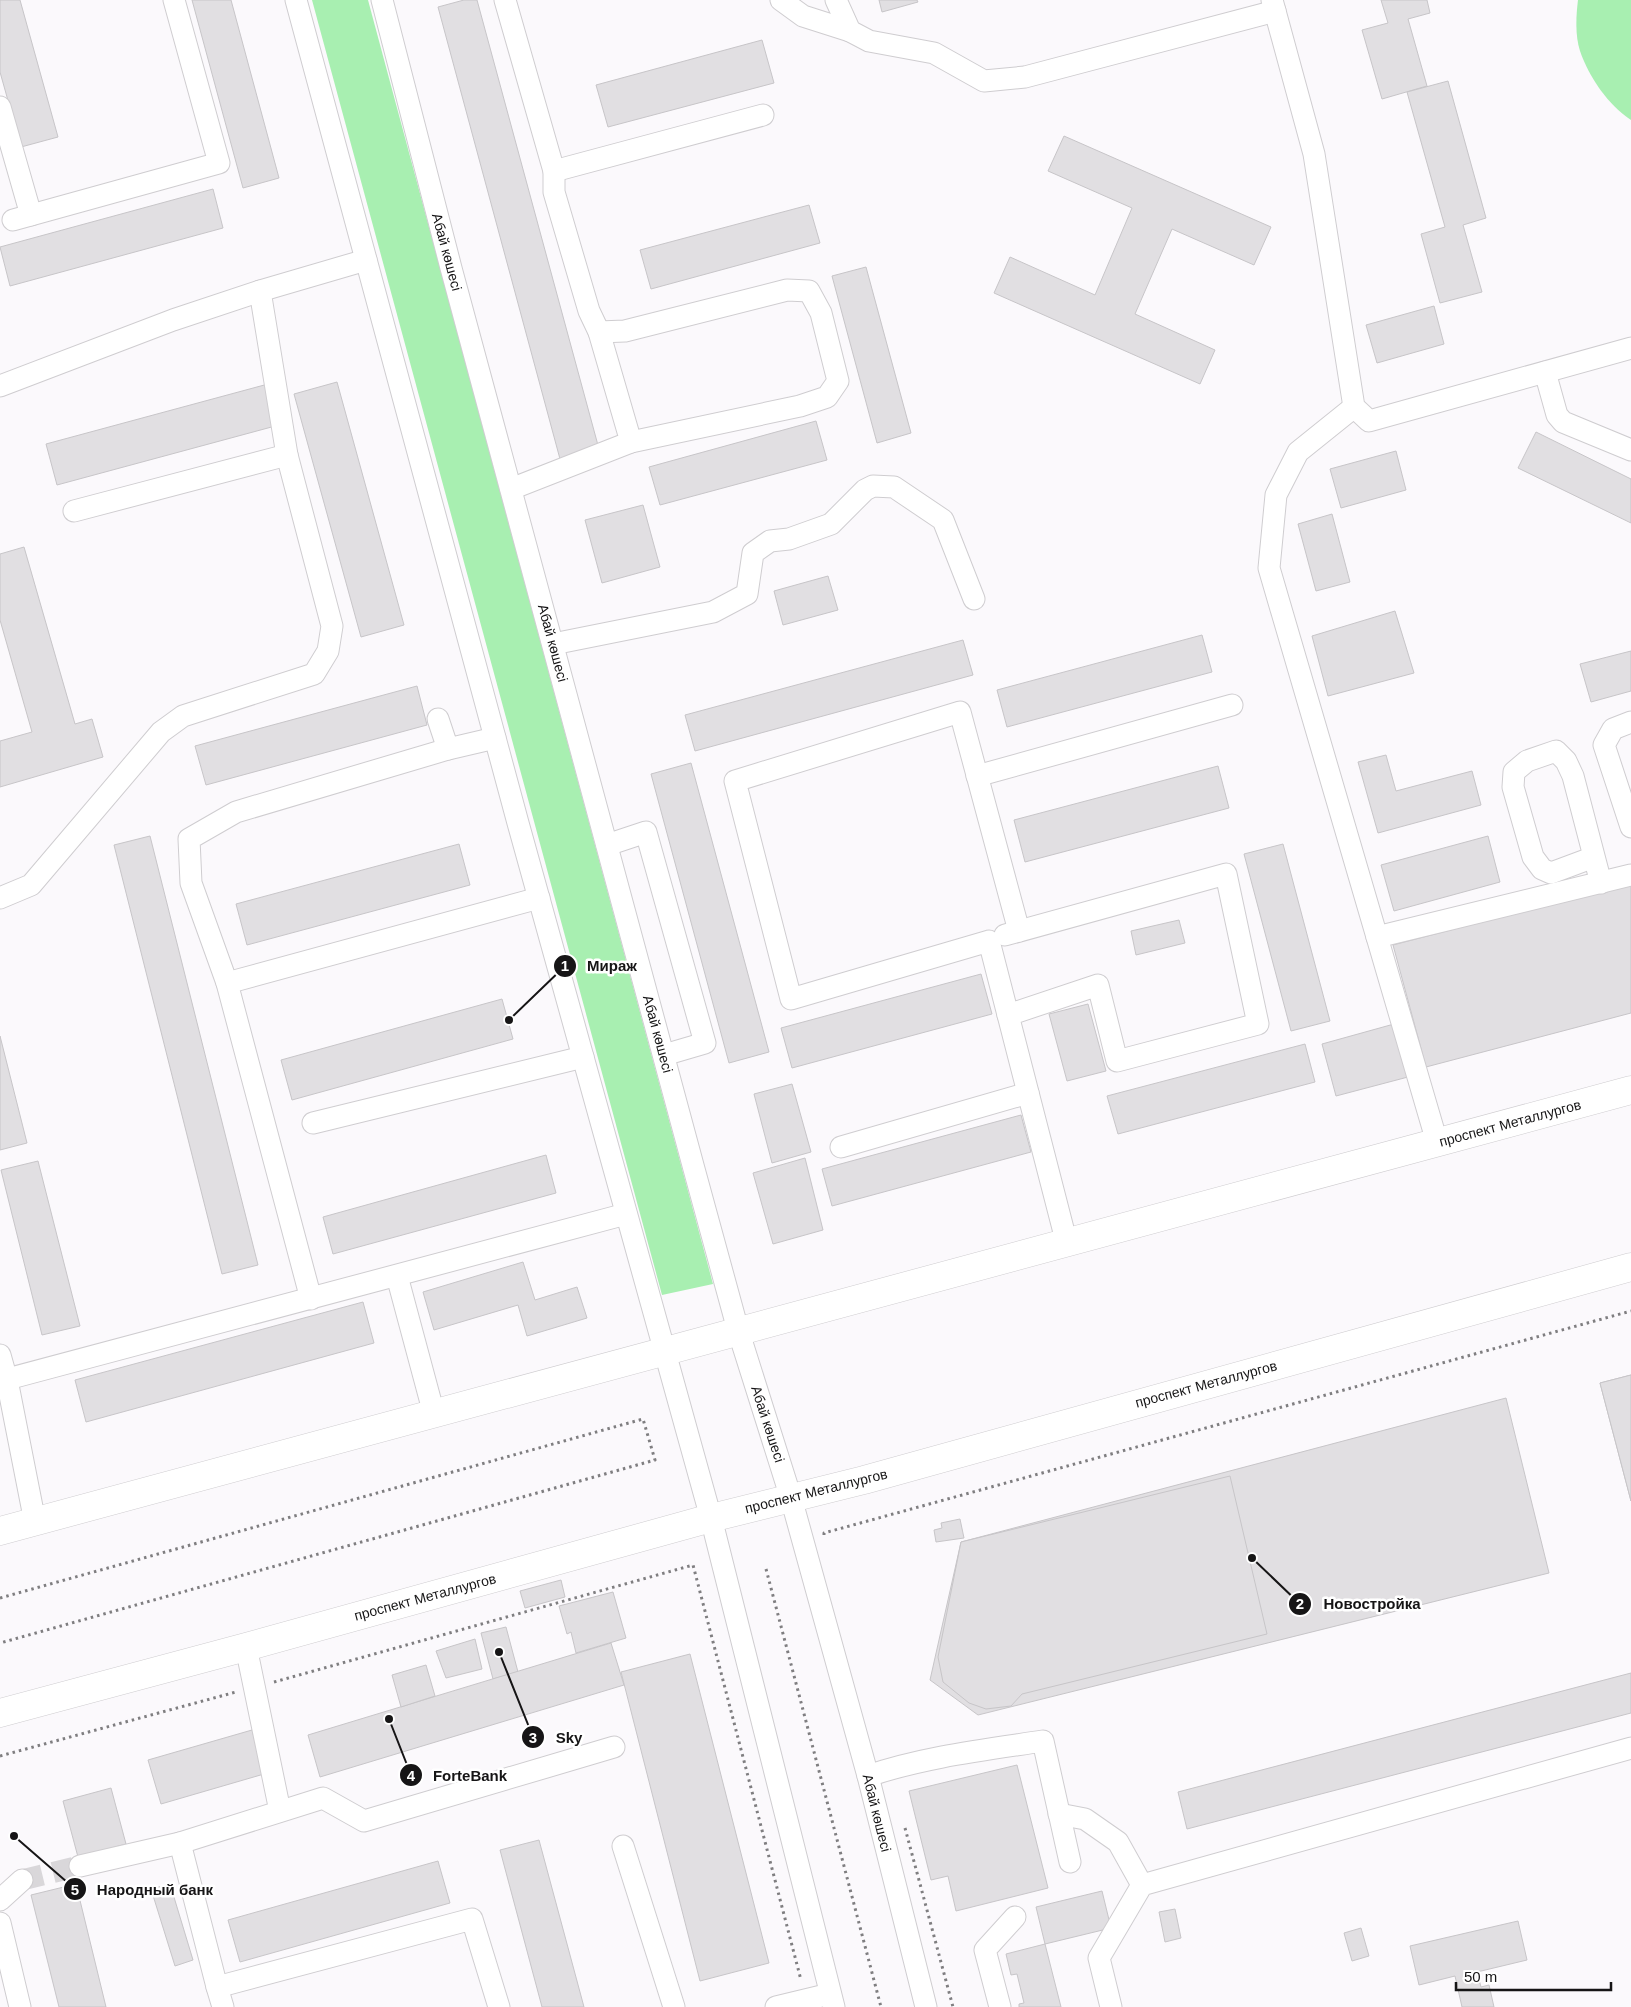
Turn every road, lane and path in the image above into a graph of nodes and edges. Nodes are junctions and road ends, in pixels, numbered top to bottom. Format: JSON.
{"nodes":[{"id":1,"x":174,"y":0,"type":"edge"},
{"id":2,"x":296,"y":0,"type":"edge"},
{"id":3,"x":382,"y":0,"type":"edge"},
{"id":4,"x":505,"y":0,"type":"edge"},
{"id":5,"x":781,"y":0,"type":"edge"},
{"id":6,"x":836,"y":0,"type":"edge"},
{"id":7,"x":1273,"y":5,"type":"edge"},
{"id":8,"x":850,"y":31,"type":"junction"},
{"id":9,"x":0,"y":107,"type":"edge"},
{"id":10,"x":763,"y":115,"type":"dead end"},
{"id":11,"x":554,"y":171,"type":"junction"},
{"id":12,"x":366,"y":260,"type":"junction"},
{"id":13,"x":260,"y":291,"type":"junction"},
{"id":14,"x":598,"y":332,"type":"junction"},
{"id":15,"x":1631,"y":348,"type":"edge"},
{"id":16,"x":1545,"y":372,"type":"junction"},
{"id":17,"x":0,"y":386,"type":"edge"},
{"id":18,"x":1354,"y":407,"type":"junction"},
{"id":19,"x":631,"y":442,"type":"junction"},
{"id":20,"x":1631,"y":450,"type":"edge"},
{"id":21,"x":288,"y":455,"type":"junction"},
{"id":22,"x":511,"y":490,"type":"junction"},
{"id":23,"x":74,"y":511,"type":"dead end"},
{"id":24,"x":974,"y":599,"type":"dead end"},
{"id":25,"x":553,"y":644,"type":"junction"},
{"id":26,"x":1232,"y":705,"type":"dead end"},
{"id":27,"x":438,"y":719,"type":"dead end"},
{"id":28,"x":1631,"y":722,"type":"edge"},
{"id":29,"x":495,"y":738,"type":"junction"},
{"id":30,"x":448,"y":749,"type":"junction"},
{"id":31,"x":977,"y":776,"type":"junction"},
{"id":32,"x":1631,"y":827,"type":"edge"},
{"id":33,"x":607,"y":845,"type":"junction"},
{"id":34,"x":1594,"y":857,"type":"junction"},
{"id":35,"x":1631,"y":876,"type":"edge"},
{"id":36,"x":1600,"y":883,"type":"junction"},
{"id":37,"x":0,"y":898,"type":"edge"},
{"id":38,"x":539,"y":898,"type":"junction"},
{"id":39,"x":1019,"y":931,"type":"junction"},
{"id":40,"x":1377,"y":937,"type":"junction"},
{"id":41,"x":989,"y":940,"type":"junction"},
{"id":42,"x":227,"y":983,"type":"junction"},
{"id":43,"x":1008,"y":1015,"type":"junction"},
{"id":44,"x":664,"y":1055,"type":"junction"},
{"id":45,"x":582,"y":1056,"type":"junction"},
{"id":46,"x":1631,"y":1090,"type":"edge"},
{"id":47,"x":1028,"y":1093,"type":"junction"},
{"id":48,"x":313,"y":1123,"type":"dead end"},
{"id":49,"x":1437,"y":1142,"type":"junction"},
{"id":50,"x":842,"y":1147,"type":"dead end"},
{"id":51,"x":626,"y":1214,"type":"junction"},
{"id":52,"x":1067,"y":1244,"type":"junction"},
{"id":53,"x":1631,"y":1267,"type":"edge"},
{"id":54,"x":396,"y":1276,"type":"junction"},
{"id":55,"x":311,"y":1299,"type":"junction"},
{"id":56,"x":1631,"y":1310,"type":"edge"},
{"id":57,"x":738,"y":1330,"type":"junction"},
{"id":58,"x":664,"y":1352,"type":"junction"},
{"id":59,"x":0,"y":1355,"type":"edge"},
{"id":60,"x":3,"y":1381,"type":"edge"},
{"id":61,"x":434,"y":1414,"type":"junction"},
{"id":62,"x":791,"y":1498,"type":"junction"},
{"id":63,"x":711,"y":1518,"type":"junction"},
{"id":64,"x":35,"y":1522,"type":"junction"},
{"id":65,"x":0,"y":1531,"type":"edge"},
{"id":66,"x":826,"y":1542,"type":"dead end"},
{"id":67,"x":766,"y":1568,"type":"dead end"},
{"id":68,"x":0,"y":1598,"type":"edge"},
{"id":69,"x":0,"y":1643,"type":"edge"},
{"id":70,"x":246,"y":1647,"type":"junction"},
{"id":71,"x":254,"y":1688,"type":"junction"},
{"id":72,"x":0,"y":1713,"type":"edge"},
{"id":73,"x":614,"y":1747,"type":"dead end"},
{"id":74,"x":1631,"y":1748,"type":"edge"},
{"id":75,"x":0,"y":1756,"type":"edge"},
{"id":76,"x":868,"y":1776,"type":"junction"},
{"id":77,"x":280,"y":1811,"type":"junction"},
{"id":78,"x":1059,"y":1814,"type":"junction"},
{"id":79,"x":904,"y":1826,"type":"dead end"},
{"id":80,"x":180,"y":1843,"type":"junction"},
{"id":81,"x":623,"y":1846,"type":"dead end"},
{"id":82,"x":1070,"y":1862,"type":"dead end"},
{"id":83,"x":80,"y":1866,"type":"tunnel mouth"},
{"id":84,"x":22,"y":1880,"type":"tunnel mouth"},
{"id":85,"x":1142,"y":1885,"type":"junction"},
{"id":86,"x":0,"y":1900,"type":"edge"},
{"id":87,"x":1015,"y":1917,"type":"dead end"},
{"id":88,"x":0,"y":1923,"type":"edge"},
{"id":89,"x":217,"y":1987,"type":"junction"},
{"id":90,"x":807,"y":1999,"type":"junction"},
{"id":91,"x":832,"y":2000,"type":"edge"},
{"id":92,"x":20,"y":2007,"type":"edge"},
{"id":93,"x":223,"y":2007,"type":"edge"},
{"id":94,"x":499,"y":2007,"type":"edge"},
{"id":95,"x":674,"y":2007,"type":"edge"},
{"id":96,"x":776,"y":2007,"type":"edge"},
{"id":97,"x":882,"y":2007,"type":"edge"},
{"id":98,"x":926,"y":2007,"type":"edge"},
{"id":99,"x":954,"y":2007,"type":"edge"},
{"id":100,"x":1000,"y":2007,"type":"edge"},
{"id":101,"x":1111,"y":2007,"type":"edge"}],
"edges":[{"from":1,"to":9,"type":"street"},
{"from":2,"to":12,"type":"street"},
{"from":3,"to":22,"type":"street","name":"Абай көшесі"},
{"from":4,"to":11,"type":"street"},
{"from":5,"to":8,"type":"street"},
{"from":6,"to":8,"type":"street"},
{"from":7,"to":8,"type":"street"},
{"from":7,"to":18,"type":"street"},
{"from":10,"to":11,"type":"street"},
{"from":11,"to":14,"type":"street"},
{"from":12,"to":13,"type":"street"},
{"from":12,"to":29,"type":"street"},
{"from":13,"to":17,"type":"street"},
{"from":13,"to":21,"type":"street"},
{"from":14,"to":19,"type":"street"},
{"from":14,"to":19,"type":"street"},
{"from":15,"to":16,"type":"street"},
{"from":16,"to":18,"type":"street"},
{"from":16,"to":20,"type":"street"},
{"from":18,"to":40,"type":"street"},
{"from":19,"to":22,"type":"street"},
{"from":21,"to":23,"type":"street"},
{"from":21,"to":37,"type":"street"},
{"from":22,"to":25,"type":"street","name":"Абай көшесі"},
{"from":24,"to":25,"type":"street"},
{"from":25,"to":33,"type":"street","name":"Абай көшесі"},
{"from":26,"to":31,"type":"street"},
{"from":27,"to":30,"type":"street"},
{"from":28,"to":32,"type":"street"},
{"from":29,"to":30,"type":"street"},
{"from":29,"to":38,"type":"street"},
{"from":30,"to":42,"type":"street"},
{"from":31,"to":39,"type":"street"},
{"from":31,"to":41,"type":"street"},
{"from":33,"to":44,"type":"street","name":"Абай көшесі"},
{"from":33,"to":44,"type":"street"},
{"from":34,"to":34,"type":"street"},
{"from":34,"to":36,"type":"street"},
{"from":35,"to":36,"type":"street"},
{"from":36,"to":40,"type":"street"},
{"from":38,"to":42,"type":"street"},
{"from":38,"to":45,"type":"street"},
{"from":39,"to":41,"type":"street"},
{"from":39,"to":43,"type":"street"},
{"from":40,"to":49,"type":"street"},
{"from":41,"to":43,"type":"street"},
{"from":42,"to":55,"type":"street"},
{"from":43,"to":47,"type":"street"},
{"from":44,"to":57,"type":"street","name":"Абай көшесі"},
{"from":45,"to":48,"type":"street"},
{"from":45,"to":51,"type":"street"},
{"from":46,"to":49,"type":"main road","name":"проспект Металлургов"},
{"from":47,"to":50,"type":"street"},
{"from":47,"to":52,"type":"street"},
{"from":49,"to":52,"type":"main road","name":"проспект Металлургов"},
{"from":51,"to":54,"type":"street"},
{"from":51,"to":58,"type":"street"},
{"from":52,"to":57,"type":"main road","name":"проспект Металлургов"},
{"from":53,"to":62,"type":"main road","name":"проспект Металлургов"},
{"from":54,"to":55,"type":"street"},
{"from":54,"to":61,"type":"street"},
{"from":55,"to":60,"type":"street"},
{"from":56,"to":66,"type":"path"},
{"from":57,"to":58,"type":"main road","name":"проспект Металлургов"},
{"from":57,"to":62,"type":"street","name":"Абай көшесі"},
{"from":58,"to":61,"type":"main road","name":"проспект Металлургов"},
{"from":58,"to":63,"type":"street"},
{"from":59,"to":60,"type":"street"},
{"from":60,"to":64,"type":"street"},
{"from":61,"to":64,"type":"main road","name":"проспект Металлургов"},
{"from":62,"to":63,"type":"main road","name":"проспект Металлургов"},
{"from":62,"to":76,"type":"street","name":"Абай көшесі"},
{"from":63,"to":70,"type":"main road","name":"проспект Металлургов"},
{"from":63,"to":91,"type":"street"},
{"from":64,"to":65,"type":"main road","name":"проспект Металлургов"},
{"from":67,"to":97,"type":"path"},
{"from":68,"to":69,"type":"path"},
{"from":70,"to":71,"type":"street"},
{"from":70,"to":72,"type":"main road","name":"проспект Металлургов"},
{"from":71,"to":75,"type":"path"},
{"from":71,"to":77,"type":"street"},
{"from":71,"to":90,"type":"path"},
{"from":73,"to":77,"type":"street"},
{"from":74,"to":85,"type":"street"},
{"from":76,"to":78,"type":"street"},
{"from":76,"to":98,"type":"street","name":"Абай көшесі"},
{"from":77,"to":80,"type":"street"},
{"from":78,"to":82,"type":"street"},
{"from":78,"to":85,"type":"street"},
{"from":79,"to":99,"type":"path"},
{"from":80,"to":83,"type":"street"},
{"from":80,"to":89,"type":"street"},
{"from":81,"to":95,"type":"street"},
{"from":84,"to":86,"type":"street"},
{"from":85,"to":101,"type":"street"},
{"from":87,"to":100,"type":"street"},
{"from":88,"to":92,"type":"street"},
{"from":89,"to":93,"type":"street"},
{"from":89,"to":94,"type":"street"},
{"from":90,"to":91,"type":"street"},
{"from":90,"to":96,"type":"street"}]}
